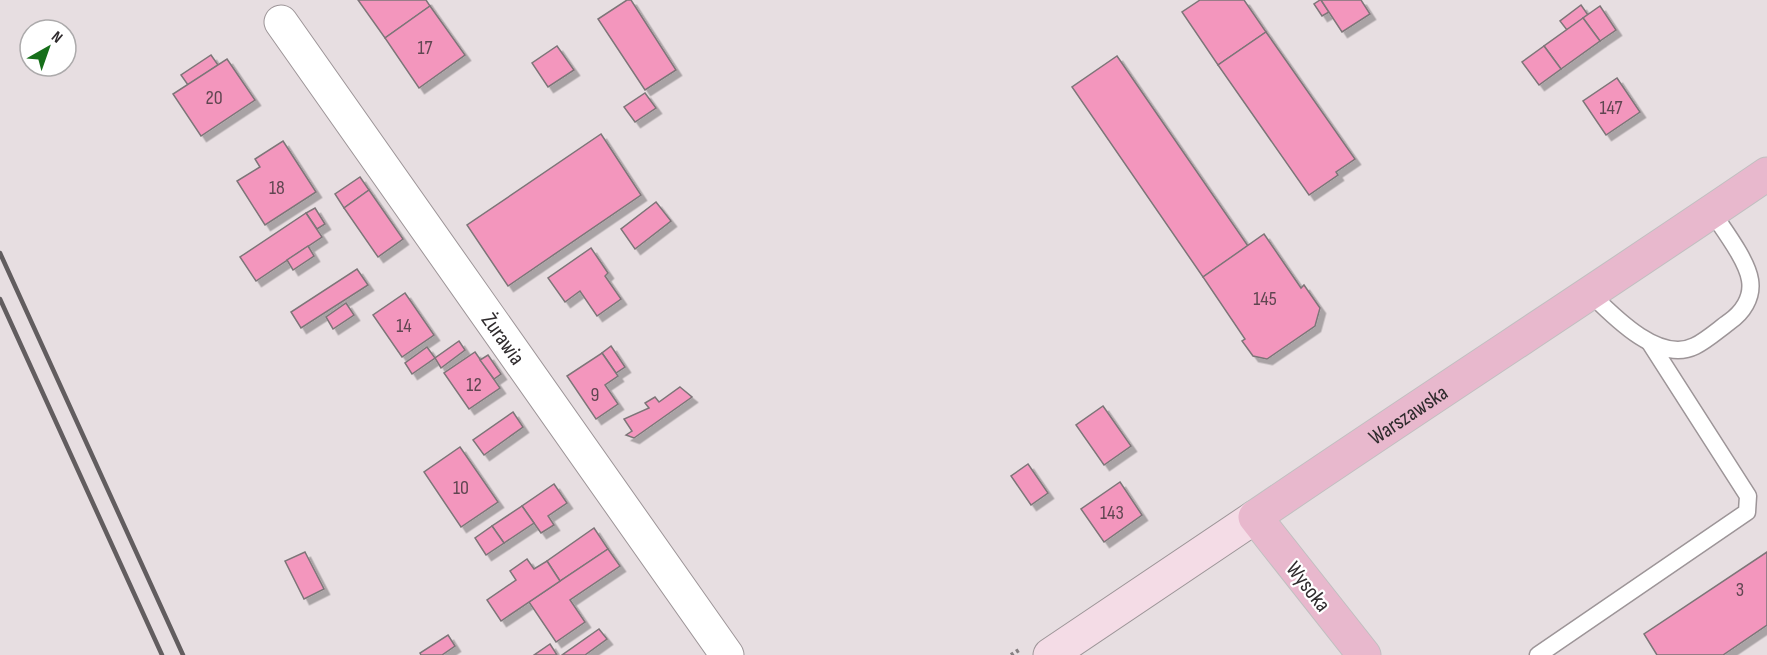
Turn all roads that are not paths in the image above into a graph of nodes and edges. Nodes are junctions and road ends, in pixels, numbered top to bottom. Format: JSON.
{"nodes":[{"id":1,"x":281,"y":22,"type":"dead end"},
{"id":2,"x":1767,"y":174,"type":"edge"},
{"id":3,"x":1712,"y":212,"type":"junction"},
{"id":4,"x":1590,"y":293,"type":"junction"},
{"id":5,"x":1650,"y":344,"type":"junction"},
{"id":6,"x":1255,"y":517,"type":"junction"},
{"id":7,"x":727,"y":655,"type":"edge"},
{"id":8,"x":1050,"y":655,"type":"edge"},
{"id":9,"x":1364,"y":655,"type":"edge"},
{"id":10,"x":1538,"y":655,"type":"edge"}],
"edges":[{"from":1,"to":7,"type":"street","name":"Żurawia"},
{"from":2,"to":3,"type":"main road","name":"Warszawska"},
{"from":3,"to":4,"type":"main road","name":"Warszawska"},
{"from":3,"to":5,"type":"lane"},
{"from":4,"to":5,"type":"lane"},
{"from":4,"to":6,"type":"main road","name":"Warszawska"},
{"from":5,"to":10,"type":"lane"},
{"from":6,"to":8,"type":"main road","name":"Warszawska"},
{"from":6,"to":9,"type":"main road","name":"Wysoka"}]}
